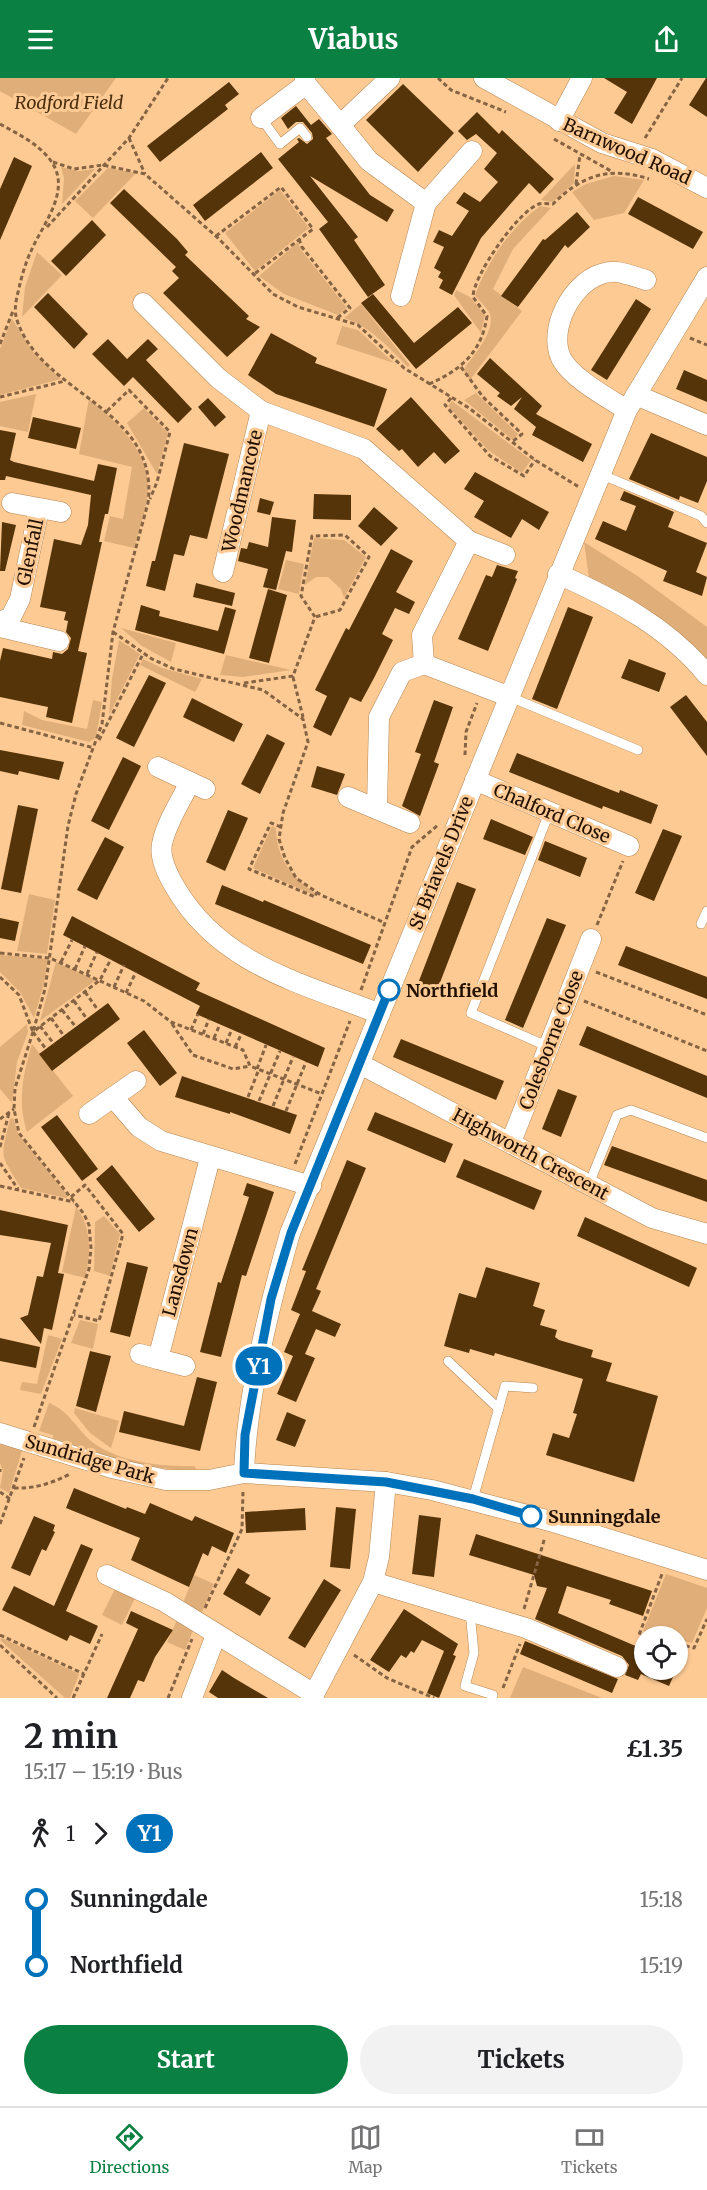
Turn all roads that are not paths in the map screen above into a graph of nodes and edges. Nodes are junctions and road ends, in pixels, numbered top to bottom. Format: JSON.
{"nodes":[{"id":1,"x":390,"y":78,"type":"edge"},
{"id":2,"x":484,"y":78,"type":"edge"},
{"id":3,"x":582,"y":78,"type":"edge"},
{"id":4,"x":305,"y":81,"type":"edge"},
{"id":5,"x":261,"y":118,"type":"joint"},
{"id":6,"x":340,"y":125,"type":"junction"},
{"id":7,"x":552,"y":127,"type":"junction"},
{"id":8,"x":307,"y":137,"type":"dead end"},
{"id":9,"x":472,"y":151,"type":"dead end"},
{"id":10,"x":707,"y":188,"type":"edge"},
{"id":11,"x":426,"y":203,"type":"junction"},
{"id":12,"x":707,"y":277,"type":"edge"},
{"id":13,"x":646,"y":280,"type":"dead end"},
{"id":14,"x":401,"y":296,"type":"dead end"},
{"id":15,"x":143,"y":303,"type":"dead end"},
{"id":16,"x":632,"y":402,"type":"junction"},
{"id":17,"x":261,"y":411,"type":"junction"},
{"id":18,"x":707,"y":425,"type":"edge"},
{"id":19,"x":600,"y":474,"type":"junction"},
{"id":20,"x":12,"y":503,"type":"dead end"},
{"id":21,"x":39,"y":509,"type":"junction"},
{"id":22,"x":61,"y":512,"type":"dead end"},
{"id":23,"x":707,"y":523,"type":"edge"},
{"id":24,"x":469,"y":542,"type":"junction"},
{"id":25,"x":505,"y":555,"type":"dead end"},
{"id":26,"x":223,"y":572,"type":"dead end"},
{"id":27,"x":558,"y":574,"type":"junction"},
{"id":28,"x":0,"y":624,"type":"edge"},
{"id":29,"x":59,"y":641,"type":"dead end"},
{"id":30,"x":423,"y":664,"type":"junction"},
{"id":31,"x":707,"y":675,"type":"edge"},
{"id":32,"x":510,"y":697,"type":"junction"},
{"id":33,"x":638,"y":750,"type":"dead end"},
{"id":34,"x":158,"y":767,"type":"dead end"},
{"id":35,"x":475,"y":780,"type":"junction"},
{"id":36,"x":348,"y":797,"type":"dead end"},
{"id":37,"x":377,"y":808,"type":"junction"},
{"id":38,"x":549,"y":813,"type":"junction"},
{"id":39,"x":410,"y":823,"type":"dead end"},
{"id":40,"x":629,"y":846,"type":"road end"},
{"id":41,"x":707,"y":911,"type":"edge"},
{"id":42,"x":702,"y":924,"type":"dead end"},
{"id":43,"x":591,"y":939,"type":"road end"},
{"id":44,"x":380,"y":1014,"type":"junction"},
{"id":45,"x":549,"y":1047,"type":"junction"},
{"id":46,"x":360,"y":1064,"type":"junction"},
{"id":47,"x":136,"y":1081,"type":"dead end"},
{"id":48,"x":113,"y":1096,"type":"junction"},
{"id":49,"x":89,"y":1114,"type":"dead end"},
{"id":50,"x":707,"y":1138,"type":"edge"},
{"id":51,"x":511,"y":1142,"type":"junction"},
{"id":52,"x":210,"y":1158,"type":"junction"},
{"id":53,"x":589,"y":1184,"type":"junction"},
{"id":54,"x":310,"y":1186,"type":"junction"},
{"id":55,"x":707,"y":1233,"type":"edge"},
{"id":56,"x":448,"y":1361,"type":"dead end"},
{"id":57,"x":185,"y":1366,"type":"dead end"},
{"id":58,"x":533,"y":1388,"type":"dead end"},
{"id":59,"x":499,"y":1409,"type":"junction"},
{"id":60,"x":0,"y":1433,"type":"edge"},
{"id":61,"x":244,"y":1473,"type":"junction"},
{"id":62,"x":386,"y":1482,"type":"junction"},
{"id":63,"x":473,"y":1499,"type":"junction"},
{"id":64,"x":707,"y":1570,"type":"edge"},
{"id":65,"x":106,"y":1575,"type":"dead end"},
{"id":66,"x":373,"y":1582,"type":"junction"},
{"id":67,"x":470,"y":1612,"type":"junction"},
{"id":68,"x":216,"y":1635,"type":"junction"},
{"id":69,"x":617,"y":1667,"type":"dead end"},
{"id":70,"x":493,"y":1695,"type":"dead end"},
{"id":71,"x":313,"y":1696,"type":"edge"},
{"id":72,"x":192,"y":1698,"type":"edge"}],
"edges":[{"from":1,"to":6,"type":"street"},
{"from":2,"to":7,"type":"street","name":"Barnwood Road"},
{"from":3,"to":7,"type":"street"},
{"from":4,"to":5,"type":"street"},
{"from":4,"to":6,"type":"street"},
{"from":5,"to":8,"type":"lane"},
{"from":6,"to":11,"type":"street"},
{"from":7,"to":10,"type":"street","name":"Barnwood Road"},
{"from":9,"to":11,"type":"street"},
{"from":11,"to":14,"type":"street"},
{"from":12,"to":16,"type":"street","name":"St Briavels Drive"},
{"from":13,"to":16,"type":"street"},
{"from":15,"to":17,"type":"street","name":"Woodmancote"},
{"from":16,"to":18,"type":"street"},
{"from":16,"to":19,"type":"street","name":"St Briavels Drive"},
{"from":17,"to":24,"type":"street","name":"Woodmancote"},
{"from":17,"to":26,"type":"street","name":"Woodmancote"},
{"from":19,"to":23,"type":"lane"},
{"from":19,"to":27,"type":"street","name":"St Briavels Drive"},
{"from":20,"to":21,"type":"street","name":"Glenfall"},
{"from":21,"to":22,"type":"street","name":"Glenfall"},
{"from":21,"to":28,"type":"street","name":"Glenfall"},
{"from":24,"to":25,"type":"street","name":"Woodmancote"},
{"from":24,"to":30,"type":"street"},
{"from":27,"to":31,"type":"street"},
{"from":27,"to":32,"type":"street","name":"St Briavels Drive"},
{"from":28,"to":29,"type":"street","name":"Glenfall"},
{"from":30,"to":32,"type":"street"},
{"from":30,"to":37,"type":"street"},
{"from":32,"to":33,"type":"lane"},
{"from":32,"to":35,"type":"street","name":"St Briavels Drive"},
{"from":34,"to":44,"type":"street"},
{"from":35,"to":38,"type":"street","name":"Chalford Close"},
{"from":35,"to":44,"type":"street","name":"St Briavels Drive"},
{"from":36,"to":37,"type":"street"},
{"from":37,"to":39,"type":"street"},
{"from":38,"to":40,"type":"street","name":"Chalford Close"},
{"from":38,"to":45,"type":"lane"},
{"from":41,"to":42,"type":"lane"},
{"from":43,"to":45,"type":"street","name":"Colesborne Close"},
{"from":44,"to":46,"type":"street","name":"St Briavels Drive"},
{"from":45,"to":51,"type":"street","name":"Colesborne Close"},
{"from":46,"to":51,"type":"street","name":"Highworth Crescent"},
{"from":46,"to":54,"type":"street","name":"St Briavels Drive"},
{"from":47,"to":48,"type":"street"},
{"from":48,"to":49,"type":"street"},
{"from":48,"to":52,"type":"street"},
{"from":50,"to":53,"type":"lane"},
{"from":51,"to":53,"type":"street","name":"Highworth Crescent"},
{"from":52,"to":54,"type":"street"},
{"from":52,"to":57,"type":"street","name":"Lansdown"},
{"from":53,"to":55,"type":"street","name":"Highworth Crescent"},
{"from":54,"to":61,"type":"street","name":"St Briavels Drive"},
{"from":56,"to":59,"type":"lane"},
{"from":58,"to":59,"type":"lane"},
{"from":59,"to":63,"type":"lane"},
{"from":60,"to":61,"type":"street","name":"Sundridge Park"},
{"from":61,"to":62,"type":"street","name":"Sundridge Park"},
{"from":62,"to":63,"type":"street","name":"Sundridge Park"},
{"from":62,"to":66,"type":"street"},
{"from":63,"to":64,"type":"street","name":"Sundridge Park"},
{"from":65,"to":68,"type":"street"},
{"from":66,"to":67,"type":"street"},
{"from":66,"to":71,"type":"street"},
{"from":67,"to":69,"type":"street"},
{"from":67,"to":70,"type":"lane"},
{"from":68,"to":71,"type":"street"},
{"from":68,"to":72,"type":"street"}]}
